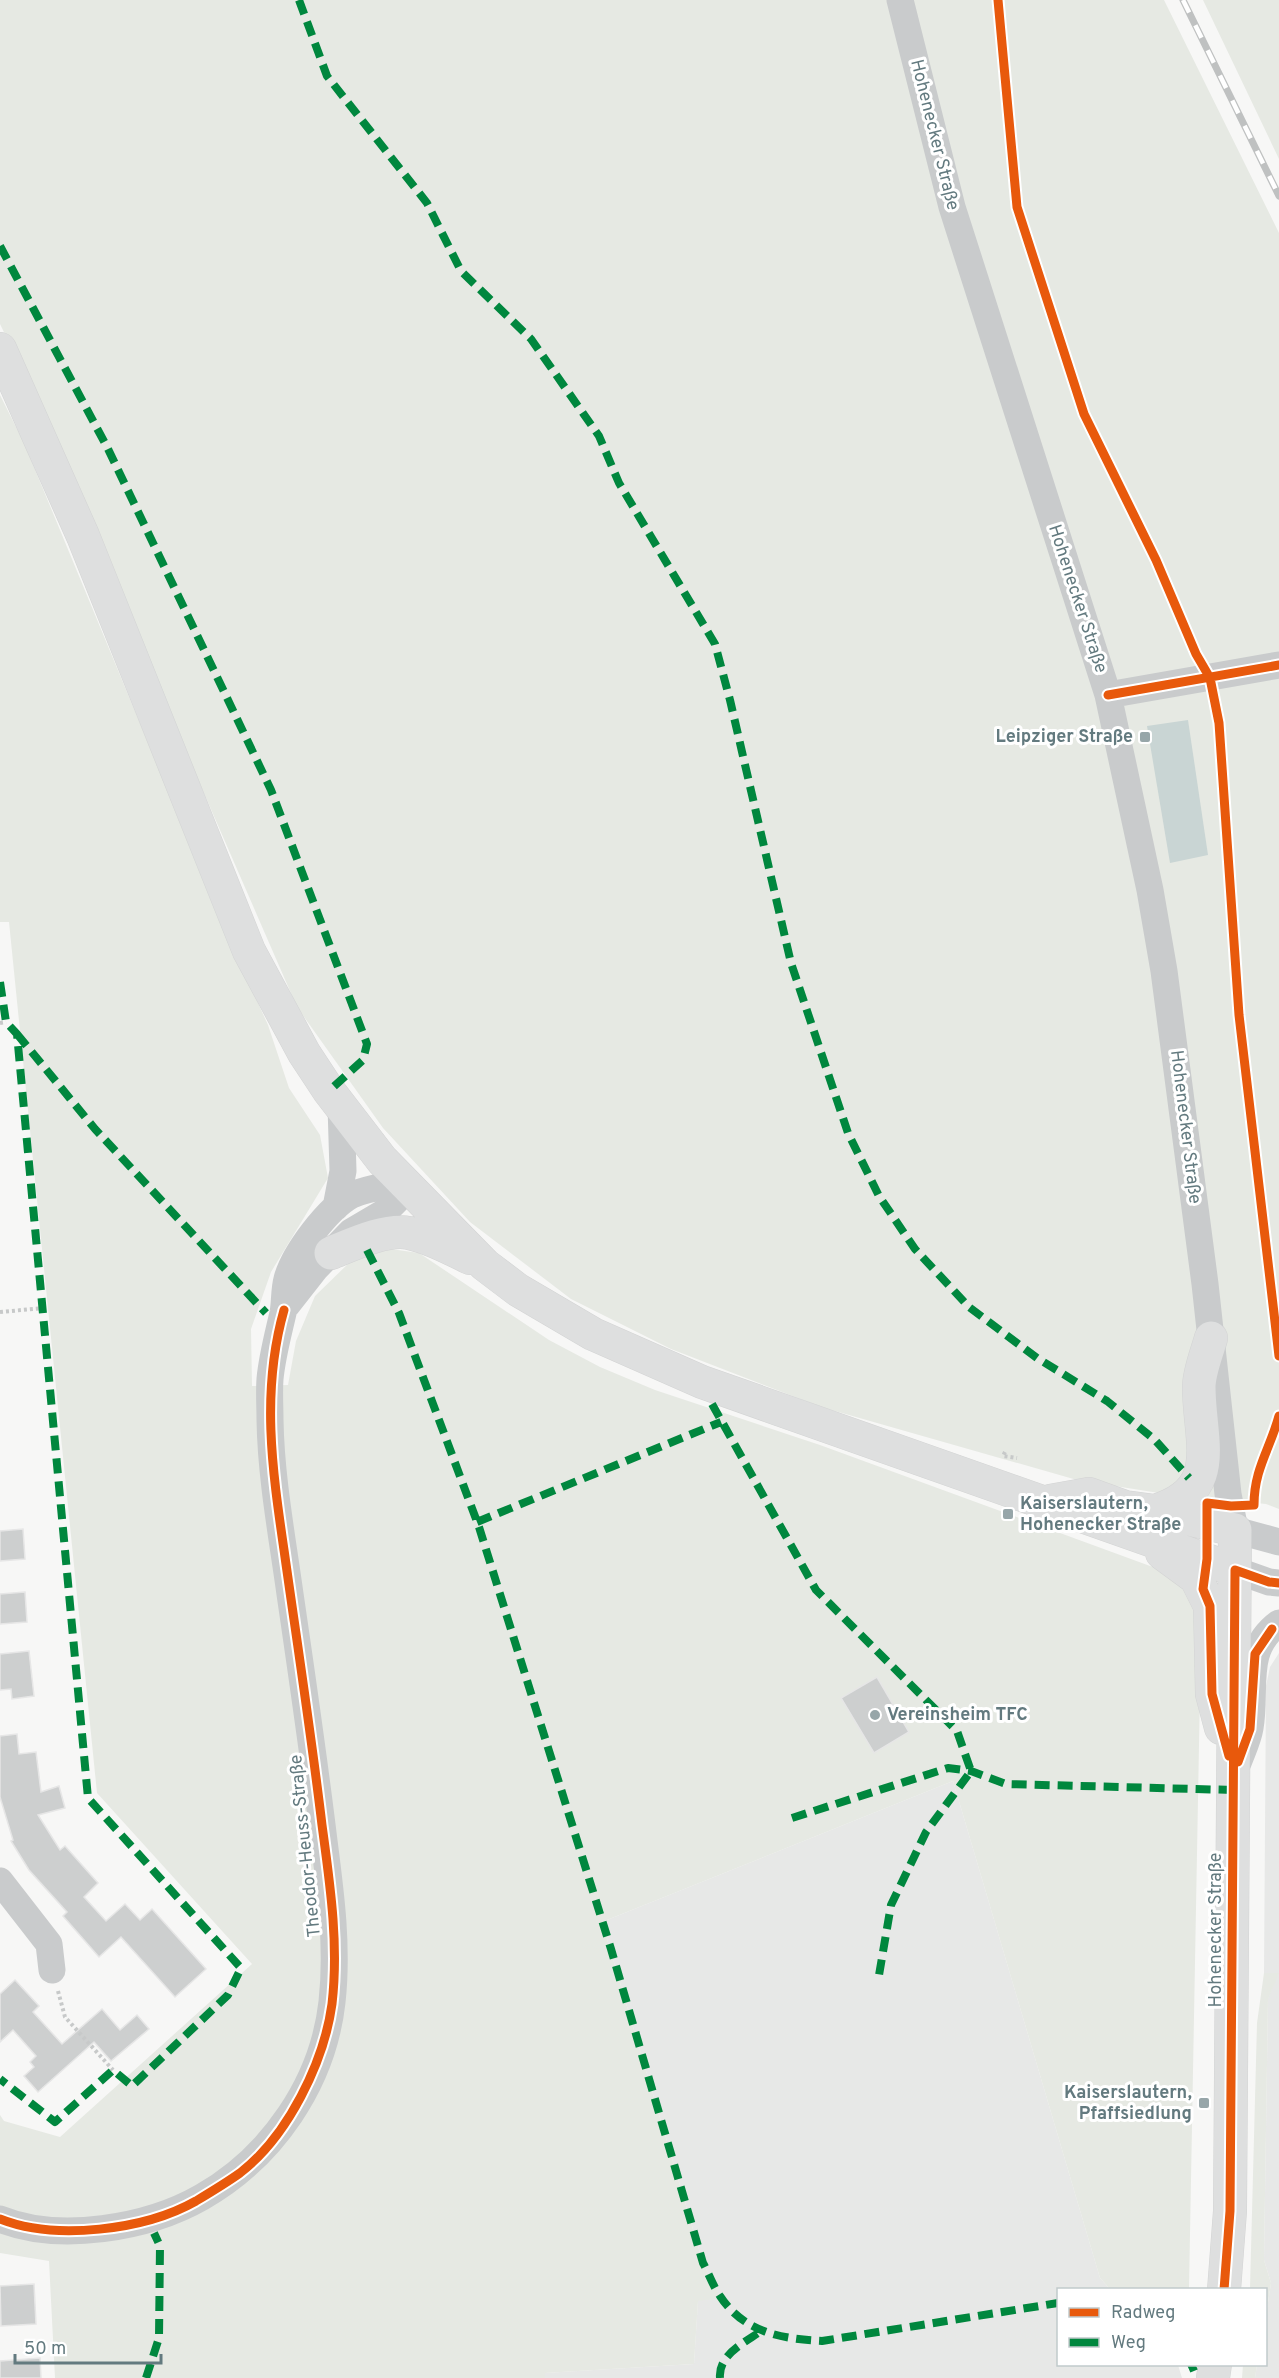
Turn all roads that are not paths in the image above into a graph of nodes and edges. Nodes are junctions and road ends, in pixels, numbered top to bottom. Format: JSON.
{"nodes":[{"id":1,"x":900,"y":0,"type":"edge"},
{"id":2,"x":0,"y":349,"type":"edge"},
{"id":3,"x":1279,"y":665,"type":"edge"},
{"id":4,"x":1108,"y":695,"type":"junction"},
{"id":5,"x":341,"y":1106,"type":"junction"},
{"id":6,"x":404,"y":1182,"type":"junction"},
{"id":7,"x":336,"y":1207,"type":"junction"},
{"id":8,"x":331,"y":1253,"type":"junction"},
{"id":9,"x":485,"y":1265,"type":"junction"},
{"id":10,"x":284,"y":1310,"type":"junction"},
{"id":11,"x":1211,"y":1338,"type":"junction"},
{"id":12,"x":1147,"y":1523,"type":"junction"},
{"id":13,"x":1235,"y":1530,"type":"junction"},
{"id":14,"x":1279,"y":1542,"type":"edge"},
{"id":15,"x":1235,"y":1570,"type":"junction"},
{"id":16,"x":1279,"y":1583,"type":"edge"},
{"id":17,"x":1279,"y":1623,"type":"edge"},
{"id":18,"x":1234,"y":1773,"type":"junction"},
{"id":19,"x":0,"y":1881,"type":"edge"},
{"id":20,"x":52,"y":1970,"type":"road end"},
{"id":21,"x":0,"y":2219,"type":"edge"},
{"id":22,"x":1224,"y":2288,"type":"edge"}],
"edges":[{"from":1,"to":4,"type":"street","name":"Hohenecker Straße"},
{"from":2,"to":5,"type":"main road"},
{"from":3,"to":4,"type":"street"},
{"from":4,"to":11,"type":"street","name":"Hohenecker Straße"},
{"from":5,"to":6,"type":"main road"},
{"from":5,"to":7,"type":"street"},
{"from":6,"to":7,"type":"street","name":"Theodor-Heuss-Straße"},
{"from":6,"to":8,"type":"street","name":"Theodor-Heuss-Straße"},
{"from":6,"to":9,"type":"main road"},
{"from":7,"to":10,"type":"street","name":"Theodor-Heuss-Straße"},
{"from":8,"to":9,"type":"main road"},
{"from":8,"to":10,"type":"street","name":"Theodor-Heuss-Straße"},
{"from":9,"to":12,"type":"main road"},
{"from":10,"to":21,"type":"street","name":"Theodor-Heuss-Straße"},
{"from":11,"to":12,"type":"main road"},
{"from":11,"to":13,"type":"street","name":"Hohenecker Straße"},
{"from":12,"to":13,"type":"main road"},
{"from":12,"to":15,"type":"main road"},
{"from":12,"to":18,"type":"main road"},
{"from":13,"to":14,"type":"street"},
{"from":13,"to":15,"type":"main road","name":"Hohenecker Straße"},
{"from":15,"to":16,"type":"street"},
{"from":15,"to":18,"type":"main road","name":"Hohenecker Straße"},
{"from":17,"to":18,"type":"street"},
{"from":18,"to":22,"type":"main road","name":"Hohenecker Straße"},
{"from":19,"to":20,"type":"street"}]}
